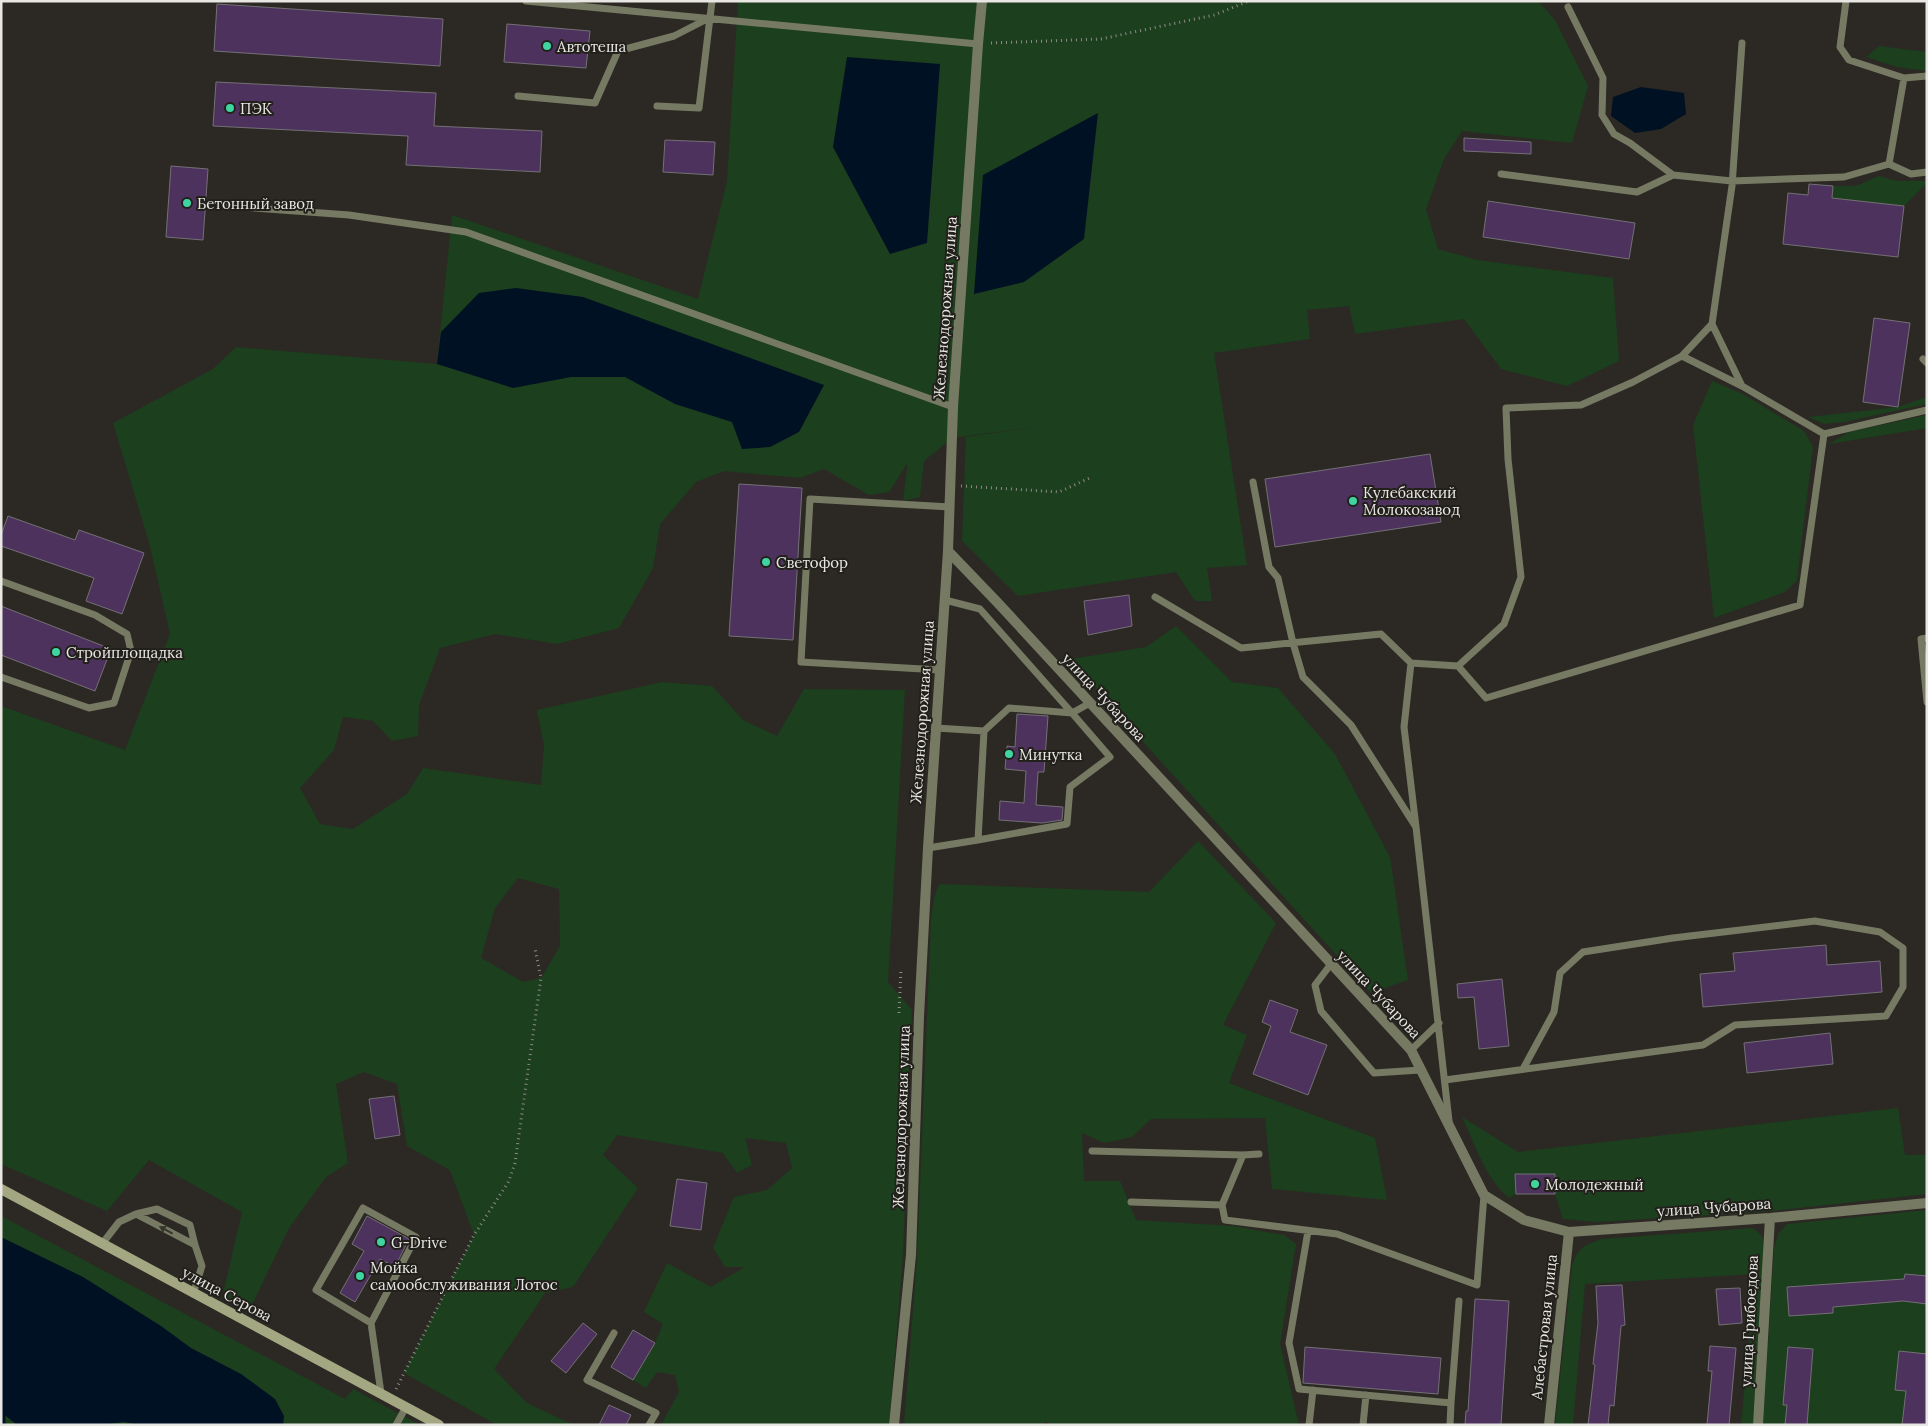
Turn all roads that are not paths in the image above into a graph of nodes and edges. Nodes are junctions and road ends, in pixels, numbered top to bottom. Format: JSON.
{"nodes":[{"id":1,"x":526,"y":1,"type":"edge"},
{"id":2,"x":712,"y":1,"type":"edge"},
{"id":3,"x":982,"y":1,"type":"edge"},
{"id":4,"x":1846,"y":1,"type":"edge"},
{"id":5,"x":1568,"y":7,"type":"dead end"},
{"id":6,"x":711,"y":17,"type":"junction"},
{"id":7,"x":1742,"y":43,"type":"dead end"},
{"id":8,"x":978,"y":44,"type":"junction"},
{"id":9,"x":1927,"y":76,"type":"edge"},
{"id":10,"x":1904,"y":78,"type":"junction"},
{"id":11,"x":518,"y":96,"type":"dead end"},
{"id":12,"x":657,"y":106,"type":"dead end"},
{"id":13,"x":1889,"y":164,"type":"junction"},
{"id":14,"x":1927,"y":172,"type":"edge"},
{"id":15,"x":1501,"y":174,"type":"dead end"},
{"id":16,"x":1673,"y":175,"type":"junction"},
{"id":17,"x":1732,"y":181,"type":"junction"},
{"id":18,"x":228,"y":206,"type":"dead end"},
{"id":19,"x":1712,"y":324,"type":"junction"},
{"id":20,"x":1682,"y":356,"type":"junction"},
{"id":21,"x":1742,"y":386,"type":"junction"},
{"id":22,"x":954,"y":407,"type":"junction"},
{"id":23,"x":1927,"y":410,"type":"edge"},
{"id":24,"x":1824,"y":434,"type":"junction"},
{"id":25,"x":1253,"y":482,"type":"dead end"},
{"id":26,"x":950,"y":507,"type":"junction"},
{"id":27,"x":948,"y":551,"type":"junction"},
{"id":28,"x":1,"y":581,"type":"edge"},
{"id":29,"x":1155,"y":597,"type":"dead end"},
{"id":30,"x":945,"y":600,"type":"junction"},
{"id":31,"x":1927,"y":638,"type":"edge"},
{"id":32,"x":1293,"y":643,"type":"junction"},
{"id":33,"x":1411,"y":663,"type":"junction"},
{"id":34,"x":1458,"y":666,"type":"junction"},
{"id":35,"x":940,"y":670,"type":"junction"},
{"id":36,"x":1,"y":676,"type":"edge"},
{"id":37,"x":1927,"y":702,"type":"edge"},
{"id":38,"x":1090,"y":703,"type":"junction"},
{"id":39,"x":1072,"y":713,"type":"junction"},
{"id":40,"x":936,"y":728,"type":"junction"},
{"id":41,"x":984,"y":731,"type":"junction"},
{"id":42,"x":1416,"y":827,"type":"junction"},
{"id":43,"x":978,"y":840,"type":"junction"},
{"id":44,"x":928,"y":848,"type":"junction"},
{"id":45,"x":1331,"y":964,"type":"junction"},
{"id":46,"x":1438,"y":1023,"type":"junction"},
{"id":47,"x":1411,"y":1050,"type":"junction"},
{"id":48,"x":1523,"y":1069,"type":"junction"},
{"id":49,"x":1420,"y":1070,"type":"junction"},
{"id":50,"x":1445,"y":1080,"type":"junction"},
{"id":51,"x":1450,"y":1129,"type":"junction"},
{"id":52,"x":1092,"y":1151,"type":"dead end"},
{"id":53,"x":1259,"y":1154,"type":"dead end"},
{"id":54,"x":1243,"y":1156,"type":"junction"},
{"id":55,"x":1,"y":1189,"type":"edge"},
{"id":56,"x":1484,"y":1195,"type":"junction"},
{"id":57,"x":1131,"y":1202,"type":"dead end"},
{"id":58,"x":1927,"y":1203,"type":"edge"},
{"id":59,"x":1222,"y":1205,"type":"junction"},
{"id":60,"x":136,"y":1214,"type":"junction"},
{"id":61,"x":1770,"y":1218,"type":"junction"},
{"id":62,"x":1308,"y":1231,"type":"junction"},
{"id":63,"x":1569,"y":1232,"type":"junction"},
{"id":64,"x":102,"y":1244,"type":"junction"},
{"id":65,"x":195,"y":1245,"type":"junction"},
{"id":66,"x":194,"y":1294,"type":"junction"},
{"id":67,"x":1459,"y":1300,"type":"dead end"},
{"id":68,"x":372,"y":1323,"type":"junction"},
{"id":69,"x":614,"y":1333,"type":"dead end"},
{"id":70,"x":1313,"y":1390,"type":"junction"},
{"id":71,"x":381,"y":1394,"type":"junction"},
{"id":72,"x":1366,"y":1395,"type":"junction"},
{"id":73,"x":1451,"y":1403,"type":"junction"},
{"id":74,"x":406,"y":1407,"type":"junction"},
{"id":75,"x":396,"y":1425,"type":"edge"},
{"id":76,"x":439,"y":1425,"type":"edge"},
{"id":77,"x":650,"y":1425,"type":"edge"},
{"id":78,"x":894,"y":1425,"type":"edge"},
{"id":79,"x":1309,"y":1425,"type":"edge"},
{"id":80,"x":1363,"y":1425,"type":"edge"},
{"id":81,"x":1450,"y":1425,"type":"edge"},
{"id":82,"x":1549,"y":1425,"type":"edge"},
{"id":83,"x":1758,"y":1425,"type":"edge"}],
"edges":[{"from":1,"to":6,"type":"lane"},
{"from":2,"to":6,"type":"lane"},
{"from":3,"to":8,"type":"street","name":"Железнодорожная улица"},
{"from":4,"to":10,"type":"lane"},
{"from":5,"to":16,"type":"lane"},
{"from":6,"to":8,"type":"lane"},
{"from":6,"to":11,"type":"lane"},
{"from":6,"to":12,"type":"lane"},
{"from":7,"to":17,"type":"lane"},
{"from":8,"to":22,"type":"street","name":"Железнодорожная улица"},
{"from":9,"to":10,"type":"lane"},
{"from":10,"to":13,"type":"lane"},
{"from":13,"to":14,"type":"lane"},
{"from":13,"to":17,"type":"lane"},
{"from":15,"to":16,"type":"lane"},
{"from":16,"to":17,"type":"lane"},
{"from":17,"to":19,"type":"lane"},
{"from":18,"to":22,"type":"lane"},
{"from":19,"to":20,"type":"lane"},
{"from":19,"to":21,"type":"lane"},
{"from":20,"to":21,"type":"lane"},
{"from":20,"to":34,"type":"lane"},
{"from":21,"to":24,"type":"lane"},
{"from":22,"to":26,"type":"street","name":"Железнодорожная улица"},
{"from":23,"to":24,"type":"lane"},
{"from":24,"to":34,"type":"lane"},
{"from":25,"to":32,"type":"lane"},
{"from":26,"to":27,"type":"street","name":"Железнодорожная улица"},
{"from":26,"to":35,"type":"lane"},
{"from":27,"to":30,"type":"street","name":"Железнодорожная улица"},
{"from":27,"to":38,"type":"street","name":"улица Чубарова"},
{"from":28,"to":36,"type":"lane"},
{"from":29,"to":32,"type":"lane"},
{"from":30,"to":35,"type":"street","name":"Железнодорожная улица"},
{"from":30,"to":39,"type":"lane"},
{"from":31,"to":37,"type":"lane"},
{"from":32,"to":33,"type":"lane"},
{"from":32,"to":42,"type":"lane"},
{"from":33,"to":34,"type":"lane"},
{"from":33,"to":42,"type":"lane"},
{"from":35,"to":40,"type":"street","name":"Железнодорожная улица"},
{"from":38,"to":39,"type":"lane"},
{"from":38,"to":45,"type":"street","name":"улица Чубарова"},
{"from":39,"to":41,"type":"lane"},
{"from":39,"to":43,"type":"lane"},
{"from":40,"to":41,"type":"lane"},
{"from":40,"to":44,"type":"street","name":"Железнодорожная улица"},
{"from":41,"to":43,"type":"lane"},
{"from":42,"to":46,"type":"lane"},
{"from":43,"to":44,"type":"lane"},
{"from":44,"to":78,"type":"street","name":"Железнодорожная улица"},
{"from":45,"to":47,"type":"street","name":"улица Чубарова"},
{"from":45,"to":49,"type":"lane"},
{"from":46,"to":47,"type":"lane"},
{"from":46,"to":50,"type":"lane"},
{"from":47,"to":49,"type":"street","name":"улица Чубарова"},
{"from":48,"to":48,"type":"lane"},
{"from":48,"to":50,"type":"lane"},
{"from":49,"to":51,"type":"street","name":"улица Чубарова"},
{"from":50,"to":51,"type":"lane"},
{"from":51,"to":56,"type":"street","name":"улица Чубарова"},
{"from":52,"to":54,"type":"lane"},
{"from":53,"to":54,"type":"lane"},
{"from":54,"to":59,"type":"lane"},
{"from":55,"to":64,"type":"main road","name":"улица Серова"},
{"from":56,"to":62,"type":"lane"},
{"from":56,"to":63,"type":"street","name":"улица Чубарова"},
{"from":57,"to":59,"type":"lane"},
{"from":58,"to":61,"type":"street","name":"улица Чубарова"},
{"from":59,"to":62,"type":"lane"},
{"from":60,"to":64,"type":"lane"},
{"from":65,"to":60,"type":"lane","one_way":true},
{"from":60,"to":65,"type":"lane"},
{"from":61,"to":63,"type":"street","name":"улица Чубарова"},
{"from":61,"to":83,"type":"street","name":"улица Грибоедова"},
{"from":62,"to":70,"type":"lane"},
{"from":63,"to":82,"type":"street","name":"Алебастровая улица"},
{"from":64,"to":66,"type":"main road","name":"улица Серова"},
{"from":65,"to":66,"type":"lane"},
{"from":66,"to":71,"type":"main road","name":"улица Серова"},
{"from":67,"to":73,"type":"lane"},
{"from":68,"to":68,"type":"lane"},
{"from":68,"to":71,"type":"lane"},
{"from":69,"to":77,"type":"lane"},
{"from":70,"to":72,"type":"lane"},
{"from":70,"to":79,"type":"lane"},
{"from":71,"to":74,"type":"main road","name":"улица Серова"},
{"from":72,"to":73,"type":"lane"},
{"from":72,"to":80,"type":"lane"},
{"from":73,"to":81,"type":"lane"},
{"from":74,"to":75,"type":"lane"},
{"from":74,"to":76,"type":"main road","name":"улица Серова"}]}
